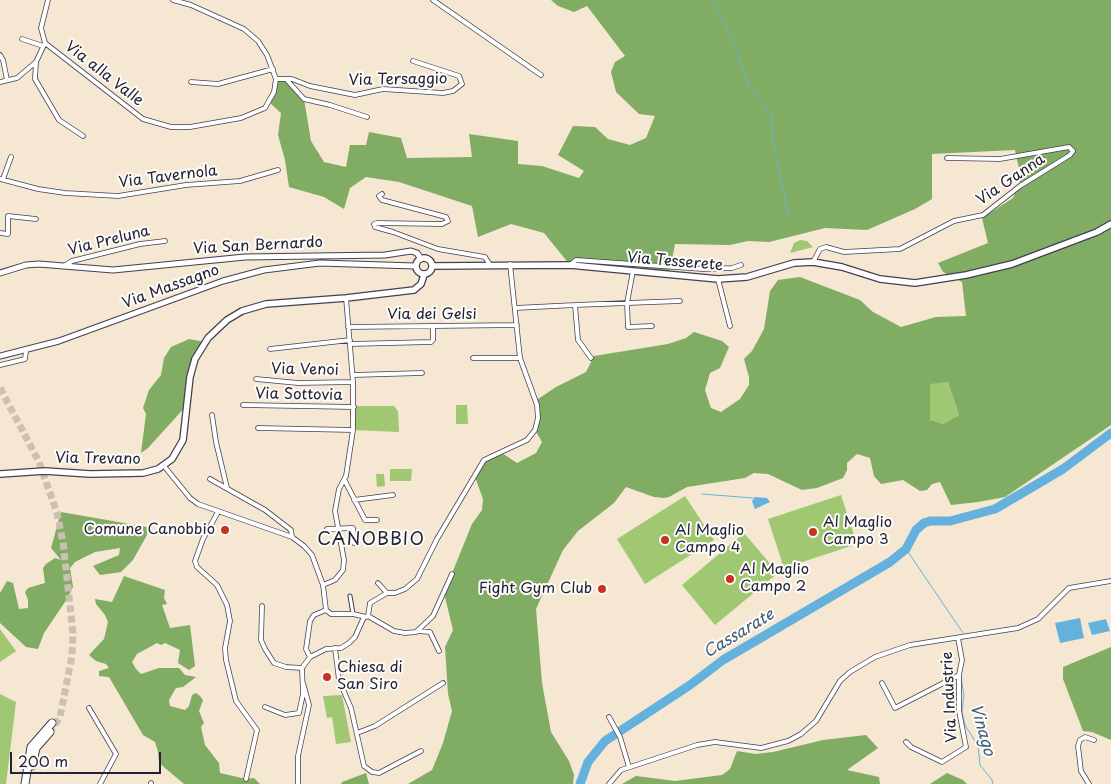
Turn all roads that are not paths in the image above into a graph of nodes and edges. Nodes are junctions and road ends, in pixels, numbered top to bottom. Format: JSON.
{"nodes":[{"id":1,"x":48,"y":0,"type":"edge"},
{"id":2,"x":173,"y":0,"type":"edge"},
{"id":3,"x":188,"y":0,"type":"edge"},
{"id":4,"x":433,"y":0,"type":"edge"},
{"id":5,"x":191,"y":5,"type":"junction"},
{"id":6,"x":22,"y":40,"type":"dead end"},
{"id":7,"x":44,"y":45,"type":"junction"},
{"id":8,"x":0,"y":55,"type":"edge"},
{"id":9,"x":413,"y":61,"type":"dead end"},
{"id":10,"x":36,"y":62,"type":"junction"},
{"id":11,"x":273,"y":69,"type":"junction"},
{"id":12,"x":541,"y":75,"type":"dead end"},
{"id":13,"x":286,"y":78,"type":"junction"},
{"id":14,"x":276,"y":79,"type":"junction"},
{"id":15,"x":7,"y":80,"type":"junction"},
{"id":16,"x":0,"y":82,"type":"edge"},
{"id":17,"x":191,"y":82,"type":"dead end"},
{"id":18,"x":367,"y":117,"type":"dead end"},
{"id":19,"x":83,"y":136,"type":"dead end"},
{"id":20,"x":10,"y":158,"type":"dead end"},
{"id":21,"x":947,"y":158,"type":"dead end"},
{"id":22,"x":278,"y":170,"type":"dead end"},
{"id":23,"x":1,"y":179,"type":"edge"},
{"id":24,"x":382,"y":194,"type":"dead end"},
{"id":25,"x":36,"y":219,"type":"dead end"},
{"id":26,"x":1111,"y":224,"type":"edge"},
{"id":27,"x":0,"y":234,"type":"edge"},
{"id":28,"x":165,"y":241,"type":"dead end"},
{"id":29,"x":421,"y":259,"type":"junction"},
{"id":30,"x":813,"y":262,"type":"junction"},
{"id":31,"x":490,"y":264,"type":"junction"},
{"id":32,"x":510,"y":264,"type":"junction"},
{"id":33,"x":570,"y":265,"type":"junction"},
{"id":34,"x":64,"y":266,"type":"junction"},
{"id":35,"x":416,"y":266,"type":"junction"},
{"id":36,"x":432,"y":266,"type":"junction"},
{"id":37,"x":741,"y":266,"type":"dead end"},
{"id":38,"x":633,"y":271,"type":"junction"},
{"id":39,"x":0,"y":273,"type":"edge"},
{"id":40,"x":424,"y":275,"type":"junction"},
{"id":41,"x":718,"y":279,"type":"junction"},
{"id":42,"x":346,"y":298,"type":"junction"},
{"id":43,"x":680,"y":301,"type":"dead end"},
{"id":44,"x":627,"y":303,"type":"junction"},
{"id":45,"x":575,"y":305,"type":"junction"},
{"id":46,"x":515,"y":308,"type":"junction"},
{"id":47,"x":517,"y":325,"type":"junction"},
{"id":48,"x":433,"y":326,"type":"junction"},
{"id":49,"x":652,"y":326,"type":"dead end"},
{"id":50,"x":730,"y":326,"type":"dead end"},
{"id":51,"x":348,"y":327,"type":"junction"},
{"id":52,"x":350,"y":342,"type":"junction"},
{"id":53,"x":270,"y":350,"type":"dead end"},
{"id":54,"x":26,"y":351,"type":"junction"},
{"id":55,"x":0,"y":356,"type":"edge"},
{"id":56,"x":473,"y":358,"type":"dead end"},
{"id":57,"x":520,"y":358,"type":"junction"},
{"id":58,"x":590,"y":358,"type":"dead end"},
{"id":59,"x":0,"y":365,"type":"edge"},
{"id":60,"x":422,"y":374,"type":"dead end"},
{"id":61,"x":353,"y":375,"type":"junction"},
{"id":62,"x":256,"y":379,"type":"dead end"},
{"id":63,"x":353,"y":382,"type":"junction"},
{"id":64,"x":243,"y":405,"type":"dead end"},
{"id":65,"x":354,"y":407,"type":"junction"},
{"id":66,"x":212,"y":414,"type":"dead end"},
{"id":67,"x":258,"y":428,"type":"dead end"},
{"id":68,"x":353,"y":430,"type":"junction"},
{"id":69,"x":164,"y":466,"type":"junction"},
{"id":70,"x":0,"y":474,"type":"edge"},
{"id":71,"x":210,"y":479,"type":"dead end"},
{"id":72,"x":345,"y":481,"type":"junction"},
{"id":73,"x":228,"y":489,"type":"junction"},
{"id":74,"x":393,"y":495,"type":"dead end"},
{"id":75,"x":354,"y":500,"type":"junction"},
{"id":76,"x":218,"y":512,"type":"junction"},
{"id":77,"x":377,"y":520,"type":"dead end"},
{"id":78,"x":326,"y":529,"type":"dead end"},
{"id":79,"x":338,"y":529,"type":"junction"},
{"id":80,"x":292,"y":537,"type":"junction"},
{"id":81,"x":354,"y":543,"type":"dead end"},
{"id":82,"x":452,"y":574,"type":"dead end"},
{"id":83,"x":1111,"y":581,"type":"edge"},
{"id":84,"x":378,"y":583,"type":"dead end"},
{"id":85,"x":323,"y":586,"type":"junction"},
{"id":86,"x":387,"y":593,"type":"junction"},
{"id":87,"x":350,"y":596,"type":"dead end"},
{"id":88,"x":262,"y":606,"type":"dead end"},
{"id":89,"x":326,"y":610,"type":"junction"},
{"id":90,"x":352,"y":614,"type":"junction"},
{"id":91,"x":366,"y":617,"type":"junction"},
{"id":92,"x":416,"y":632,"type":"junction"},
{"id":93,"x":960,"y":637,"type":"junction"},
{"id":94,"x":335,"y":648,"type":"junction"},
{"id":95,"x":440,"y":651,"type":"dead end"},
{"id":96,"x":310,"y":657,"type":"junction"},
{"id":97,"x":302,"y":668,"type":"junction"},
{"id":98,"x":959,"y":675,"type":"junction"},
{"id":99,"x":303,"y":682,"type":"junction"},
{"id":100,"x":443,"y":683,"type":"dead end"},
{"id":101,"x":882,"y":683,"type":"dead end"},
{"id":102,"x":265,"y":707,"type":"dead end"},
{"id":103,"x":89,"y":708,"type":"dead end"},
{"id":104,"x":609,"y":716,"type":"dead end"},
{"id":105,"x":52,"y":722,"type":"tunnel mouth"},
{"id":106,"x":50,"y":732,"type":"tunnel mouth"},
{"id":107,"x":357,"y":733,"type":"junction"},
{"id":108,"x":1094,"y":740,"type":"dead end"},
{"id":109,"x":906,"y":742,"type":"dead end"},
{"id":110,"x":421,"y":750,"type":"dead end"},
{"id":111,"x":628,"y":767,"type":"junction"},
{"id":112,"x":246,"y":779,"type":"dead end"},
{"id":113,"x":25,"y":784,"type":"edge"},
{"id":114,"x":29,"y":784,"type":"edge"},
{"id":115,"x":100,"y":784,"type":"edge"},
{"id":116,"x":298,"y":784,"type":"edge"},
{"id":117,"x":608,"y":784,"type":"edge"},
{"id":118,"x":1090,"y":784,"type":"edge"}],
"edges":[{"from":1,"to":7,"type":"street"},
{"from":2,"to":5,"type":"street"},
{"from":3,"to":5,"type":"street"},
{"from":4,"to":12,"type":"street"},
{"from":5,"to":11,"type":"street"},
{"from":6,"to":7,"type":"street","name":"Via alla Valle"},
{"from":7,"to":10,"type":"street"},
{"from":7,"to":14,"type":"street","name":"Via alla Valle"},
{"from":8,"to":15,"type":"street"},
{"from":9,"to":13,"type":"street","name":"Via Tersaggio"},
{"from":10,"to":15,"type":"street"},
{"from":10,"to":19,"type":"street"},
{"from":11,"to":14,"type":"street"},
{"from":11,"to":17,"type":"street"},
{"from":13,"to":14,"type":"street","name":"Via Tersaggio"},
{"from":13,"to":18,"type":"street"},
{"from":15,"to":16,"type":"street"},
{"from":20,"to":23,"type":"street"},
{"from":21,"to":30,"type":"street","name":"Via Ganna"},
{"from":22,"to":23,"type":"street","name":"Via Tavernola"},
{"from":24,"to":31,"type":"street"},
{"from":25,"to":27,"type":"street"},
{"from":26,"to":30,"type":"main road","name":"Via Tesserete"},
{"from":28,"to":34,"type":"street","name":"Via Preluna"},
{"from":29,"to":34,"type":"street","name":"Via San Bernardo"},
{"from":29,"to":35,"type":"main road"},
{"from":29,"to":36,"type":"main road"},
{"from":30,"to":41,"type":"main road","name":"Via Tesserete"},
{"from":31,"to":32,"type":"main road","name":"Via Tesserete"},
{"from":31,"to":36,"type":"main road","name":"Via Tesserete"},
{"from":32,"to":33,"type":"main road","name":"Via Tesserete"},
{"from":32,"to":46,"type":"street"},
{"from":33,"to":37,"type":"street"},
{"from":33,"to":38,"type":"main road","name":"Via Tesserete"},
{"from":34,"to":39,"type":"street","name":"Via Preluna"},
{"from":35,"to":40,"type":"main road"},
{"from":35,"to":54,"type":"street","name":"Via Massagno"},
{"from":36,"to":40,"type":"main road"},
{"from":38,"to":41,"type":"main road","name":"Via Tesserete"},
{"from":38,"to":44,"type":"street"},
{"from":40,"to":42,"type":"main road"},
{"from":41,"to":50,"type":"street"},
{"from":42,"to":51,"type":"street"},
{"from":42,"to":69,"type":"main road"},
{"from":43,"to":44,"type":"street"},
{"from":44,"to":45,"type":"street"},
{"from":44,"to":49,"type":"street"},
{"from":45,"to":46,"type":"street"},
{"from":45,"to":58,"type":"street"},
{"from":46,"to":47,"type":"street"},
{"from":47,"to":48,"type":"street","name":"Via dei Gelsi"},
{"from":47,"to":57,"type":"street"},
{"from":48,"to":51,"type":"street","name":"Via dei Gelsi"},
{"from":48,"to":52,"type":"street"},
{"from":51,"to":52,"type":"street"},
{"from":52,"to":53,"type":"street"},
{"from":52,"to":61,"type":"street"},
{"from":54,"to":55,"type":"street","name":"Via Massagno"},
{"from":54,"to":59,"type":"street"},
{"from":56,"to":57,"type":"street"},
{"from":57,"to":86,"type":"street"},
{"from":60,"to":61,"type":"street"},
{"from":61,"to":63,"type":"street"},
{"from":62,"to":63,"type":"street","name":"Via Venoi"},
{"from":63,"to":65,"type":"street"},
{"from":64,"to":65,"type":"street","name":"Via Sottovia"},
{"from":65,"to":68,"type":"street"},
{"from":66,"to":73,"type":"street"},
{"from":67,"to":68,"type":"street"},
{"from":68,"to":72,"type":"street"},
{"from":69,"to":70,"type":"main road","name":"Via Trevano"},
{"from":69,"to":76,"type":"street"},
{"from":71,"to":73,"type":"street"},
{"from":72,"to":75,"type":"street"},
{"from":72,"to":79,"type":"street"},
{"from":73,"to":80,"type":"street"},
{"from":74,"to":75,"type":"street"},
{"from":75,"to":77,"type":"street"},
{"from":76,"to":80,"type":"street"},
{"from":76,"to":112,"type":"street"},
{"from":78,"to":79,"type":"street"},
{"from":79,"to":81,"type":"street"},
{"from":79,"to":85,"type":"street"},
{"from":80,"to":85,"type":"street"},
{"from":82,"to":92,"type":"street"},
{"from":83,"to":93,"type":"street"},
{"from":84,"to":86,"type":"street"},
{"from":85,"to":89,"type":"street"},
{"from":86,"to":91,"type":"street"},
{"from":87,"to":90,"type":"street"},
{"from":88,"to":97,"type":"street"},
{"from":89,"to":90,"type":"street"},
{"from":89,"to":96,"type":"street"},
{"from":90,"to":91,"type":"street"},
{"from":91,"to":92,"type":"street"},
{"from":91,"to":94,"type":"street"},
{"from":92,"to":95,"type":"street"},
{"from":93,"to":98,"type":"street","name":"Via Industrie"},
{"from":93,"to":111,"type":"street"},
{"from":94,"to":96,"type":"street"},
{"from":94,"to":107,"type":"street"},
{"from":96,"to":97,"type":"street"},
{"from":97,"to":99,"type":"street"},
{"from":98,"to":101,"type":"street"},
{"from":98,"to":109,"type":"street","name":"Via Industrie"},
{"from":99,"to":102,"type":"street"},
{"from":99,"to":116,"type":"street"},
{"from":100,"to":107,"type":"street"},
{"from":103,"to":115,"type":"street"},
{"from":104,"to":111,"type":"street"},
{"from":105,"to":113,"type":"highway"},
{"from":106,"to":114,"type":"highway"},
{"from":107,"to":110,"type":"street"},
{"from":108,"to":118,"type":"street"},
{"from":111,"to":117,"type":"street"}]}
